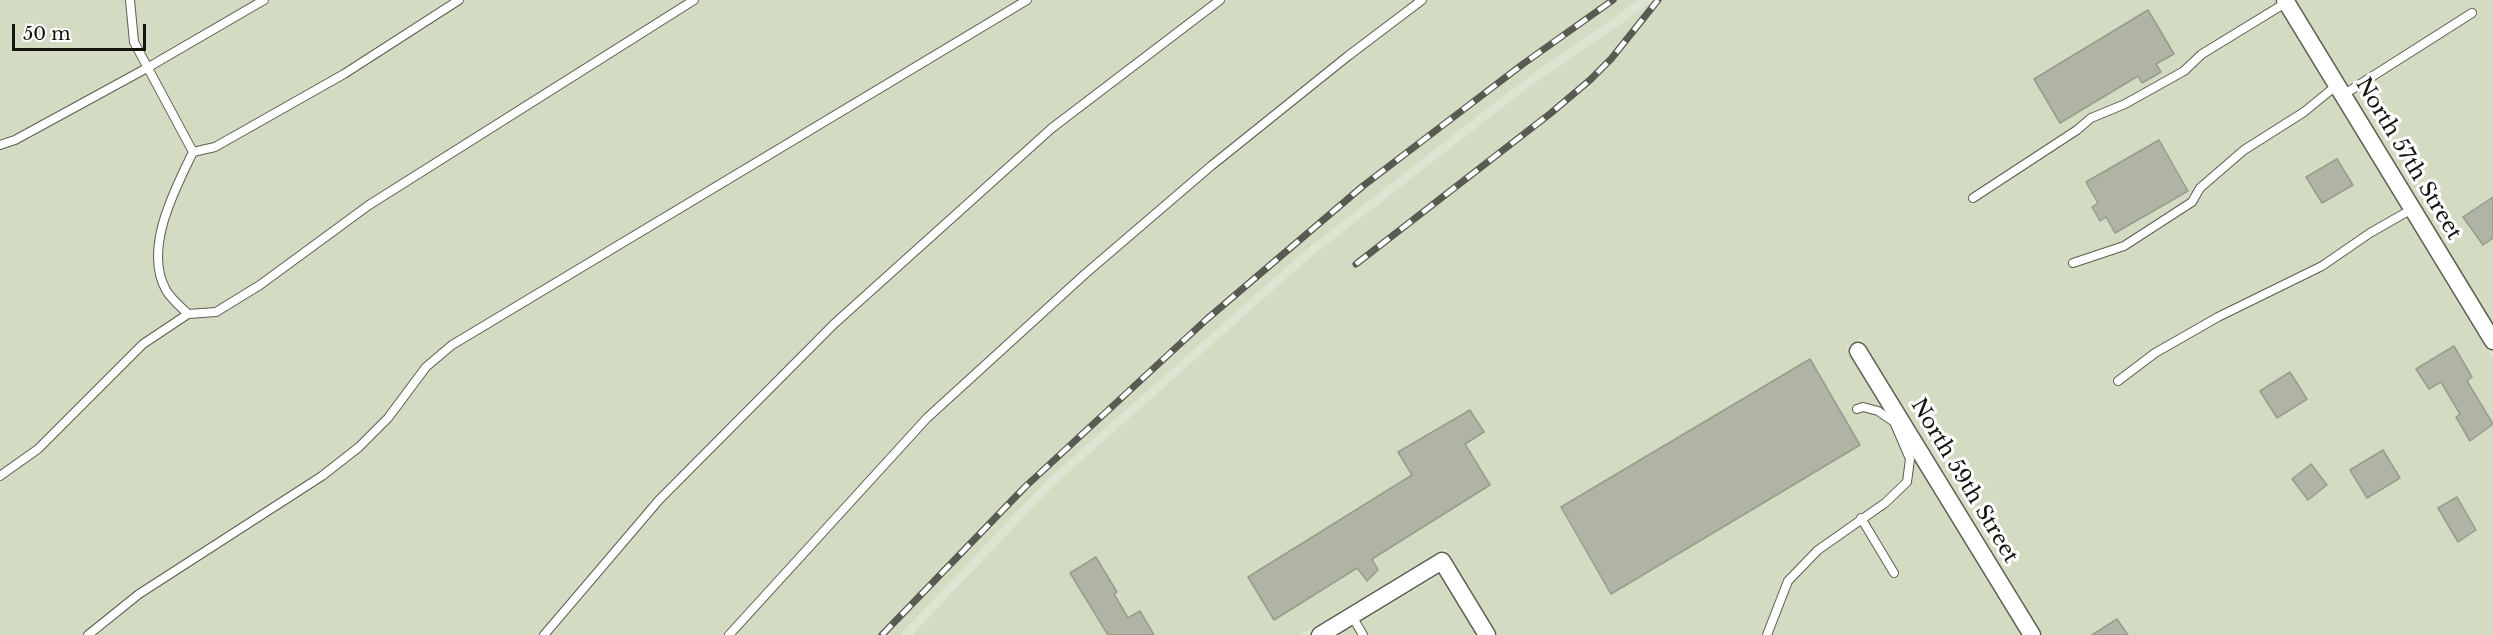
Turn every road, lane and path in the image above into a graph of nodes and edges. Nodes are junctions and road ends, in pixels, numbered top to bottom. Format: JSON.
{"nodes":[{"id":1,"x":130,"y":0,"type":"edge"},
{"id":2,"x":264,"y":0,"type":"edge"},
{"id":3,"x":459,"y":0,"type":"edge"},
{"id":4,"x":694,"y":0,"type":"edge"},
{"id":5,"x":1027,"y":0,"type":"edge"},
{"id":6,"x":1220,"y":0,"type":"edge"},
{"id":7,"x":1422,"y":0,"type":"edge"},
{"id":8,"x":2287,"y":1,"type":"edge"},
{"id":9,"x":2472,"y":13,"type":"dead end"},
{"id":10,"x":147,"y":68,"type":"junction"},
{"id":11,"x":2340,"y":90,"type":"junction"},
{"id":12,"x":0,"y":146,"type":"edge"},
{"id":13,"x":193,"y":152,"type":"junction"},
{"id":14,"x":1973,"y":198,"type":"dead end"},
{"id":15,"x":2412,"y":209,"type":"junction"},
{"id":16,"x":2073,"y":263,"type":"dead end"},
{"id":17,"x":188,"y":314,"type":"junction"},
{"id":18,"x":2493,"y":341,"type":"edge"},
{"id":19,"x":1858,"y":351,"type":"dead end"},
{"id":20,"x":2118,"y":381,"type":"dead end"},
{"id":21,"x":1857,"y":409,"type":"dead end"},
{"id":22,"x":0,"y":476,"type":"edge"},
{"id":23,"x":1861,"y":518,"type":"junction"},
{"id":24,"x":1894,"y":573,"type":"dead end"},
{"id":25,"x":1352,"y":616,"type":"junction"},
{"id":26,"x":88,"y":635,"type":"edge"},
{"id":27,"x":544,"y":635,"type":"edge"},
{"id":28,"x":729,"y":635,"type":"edge"},
{"id":29,"x":1320,"y":635,"type":"edge"},
{"id":30,"x":1364,"y":635,"type":"edge"},
{"id":31,"x":1487,"y":635,"type":"edge"},
{"id":32,"x":1767,"y":635,"type":"edge"},
{"id":33,"x":2032,"y":635,"type":"edge"}],
"edges":[{"from":1,"to":10,"type":"lane"},
{"from":2,"to":10,"type":"lane"},
{"from":3,"to":13,"type":"lane"},
{"from":4,"to":17,"type":"lane"},
{"from":5,"to":26,"type":"lane"},
{"from":6,"to":27,"type":"lane"},
{"from":7,"to":28,"type":"lane"},
{"from":8,"to":11,"type":"street","name":"North 57th Street"},
{"from":8,"to":14,"type":"lane"},
{"from":9,"to":11,"type":"lane"},
{"from":10,"to":12,"type":"lane"},
{"from":10,"to":13,"type":"lane"},
{"from":11,"to":15,"type":"street","name":"North 57th Street"},
{"from":11,"to":16,"type":"lane"},
{"from":13,"to":17,"type":"lane"},
{"from":15,"to":18,"type":"street","name":"North 57th Street"},
{"from":15,"to":20,"type":"lane"},
{"from":17,"to":22,"type":"lane"},
{"from":19,"to":33,"type":"street","name":"North 59th Street"},
{"from":21,"to":23,"type":"lane"},
{"from":23,"to":24,"type":"lane"},
{"from":23,"to":32,"type":"lane"},
{"from":25,"to":29,"type":"street"},
{"from":25,"to":30,"type":"lane"},
{"from":25,"to":31,"type":"street"}]}
